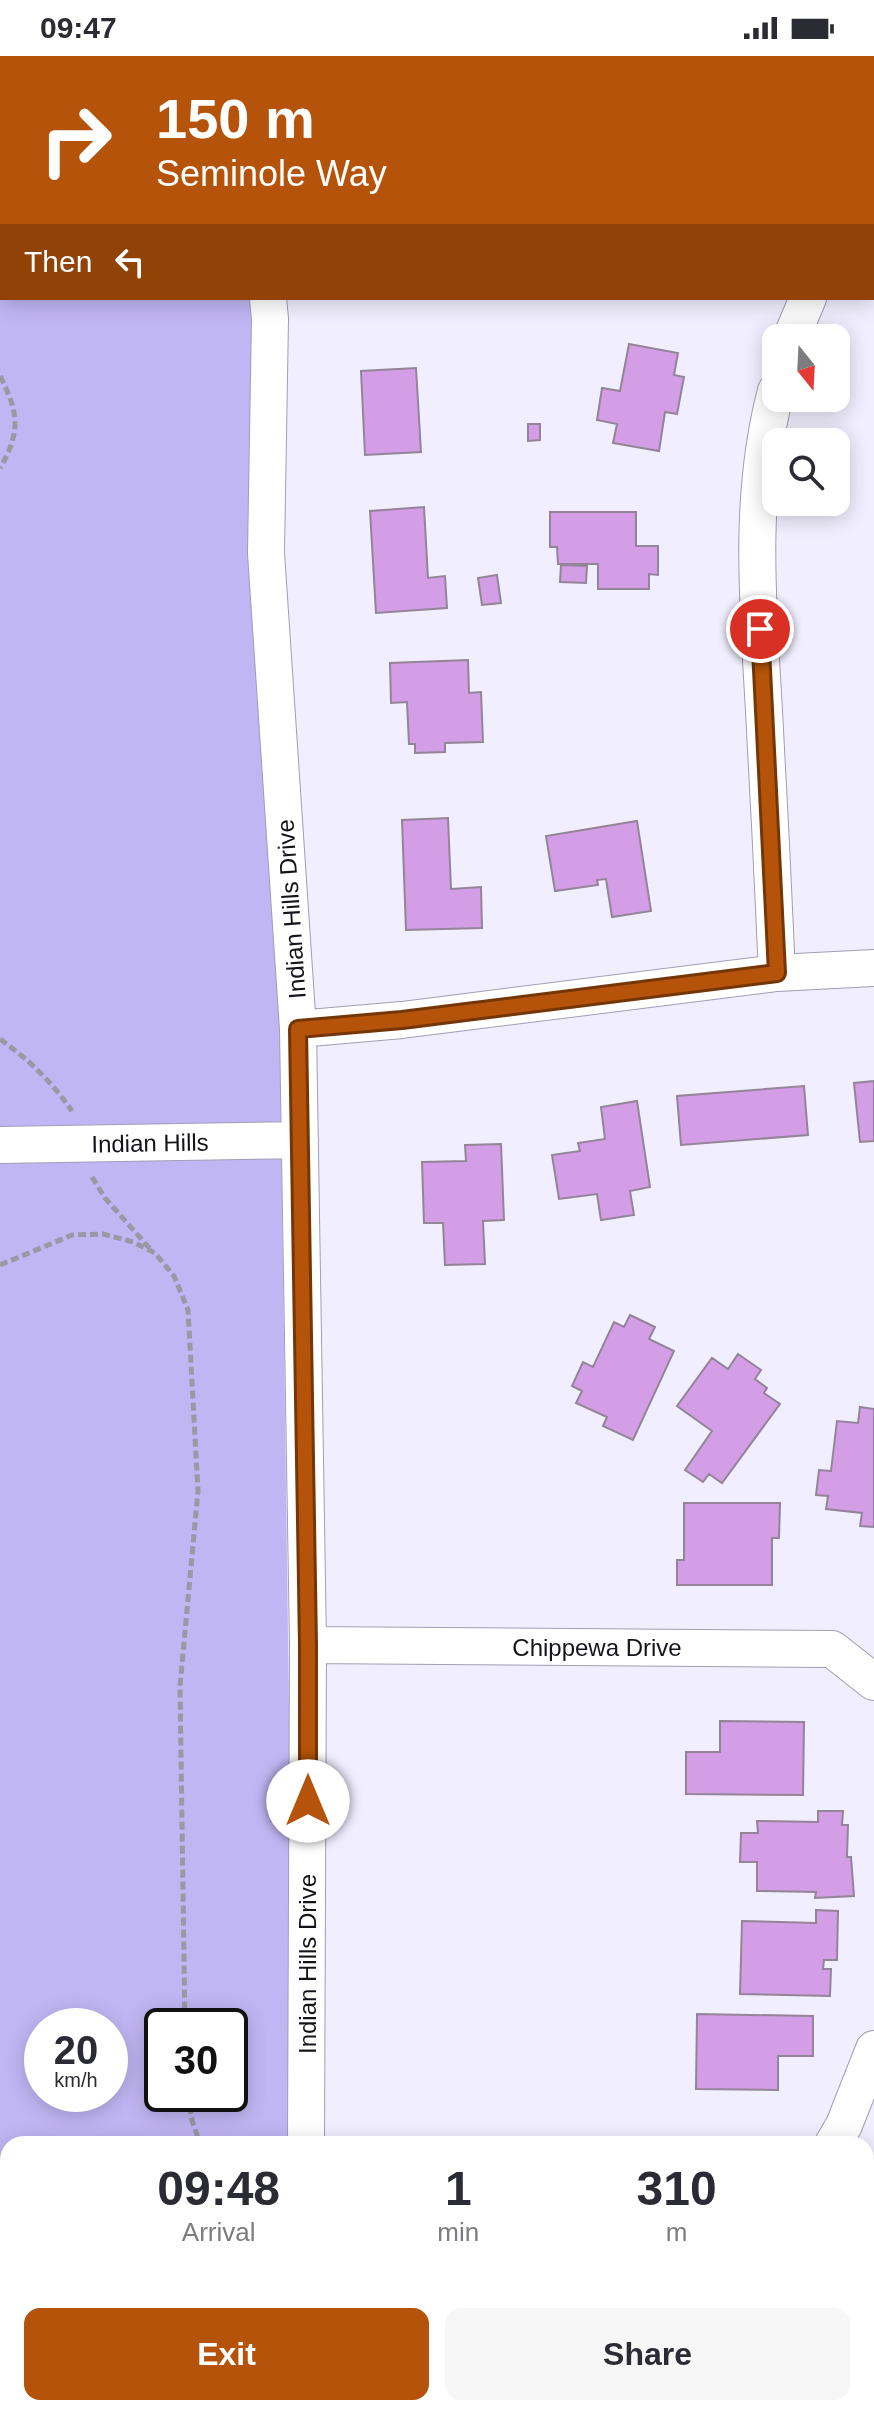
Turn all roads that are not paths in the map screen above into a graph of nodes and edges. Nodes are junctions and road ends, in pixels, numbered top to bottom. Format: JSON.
{"nodes":[{"id":1,"x":268,"y":300,"type":"edge"},
{"id":2,"x":807,"y":300,"type":"edge"},
{"id":3,"x":797,"y":324,"type":"edge"},
{"id":4,"x":772,"y":412,"type":"edge"},
{"id":5,"x":874,"y":968,"type":"edge"},
{"id":6,"x":777,"y":973,"type":"junction"},
{"id":7,"x":298,"y":1029,"type":"junction"},
{"id":8,"x":300,"y":1140,"type":"junction"},
{"id":9,"x":0,"y":1145,"type":"edge"},
{"id":10,"x":308,"y":1645,"type":"junction"},
{"id":11,"x":874,"y":1682,"type":"edge"},
{"id":12,"x":874,"y":2049,"type":"edge"},
{"id":13,"x":306,"y":2136,"type":"edge"},
{"id":14,"x":838,"y":2136,"type":"edge"}],
"edges":[{"from":1,"to":7,"type":"street","name":"Indian Hills Drive"},
{"from":2,"to":3,"type":"street"},
{"from":4,"to":6,"type":"street"},
{"from":5,"to":6,"type":"street"},
{"from":6,"to":7,"type":"street"},
{"from":7,"to":8,"type":"street","name":"Indian Hills Drive"},
{"from":8,"to":9,"type":"street","name":"Indian Hills"},
{"from":8,"to":10,"type":"street","name":"Indian Hills Drive"},
{"from":10,"to":11,"type":"street","name":"Chippewa Drive"},
{"from":10,"to":13,"type":"street","name":"Indian Hills Drive"},
{"from":12,"to":14,"type":"street"}]}
